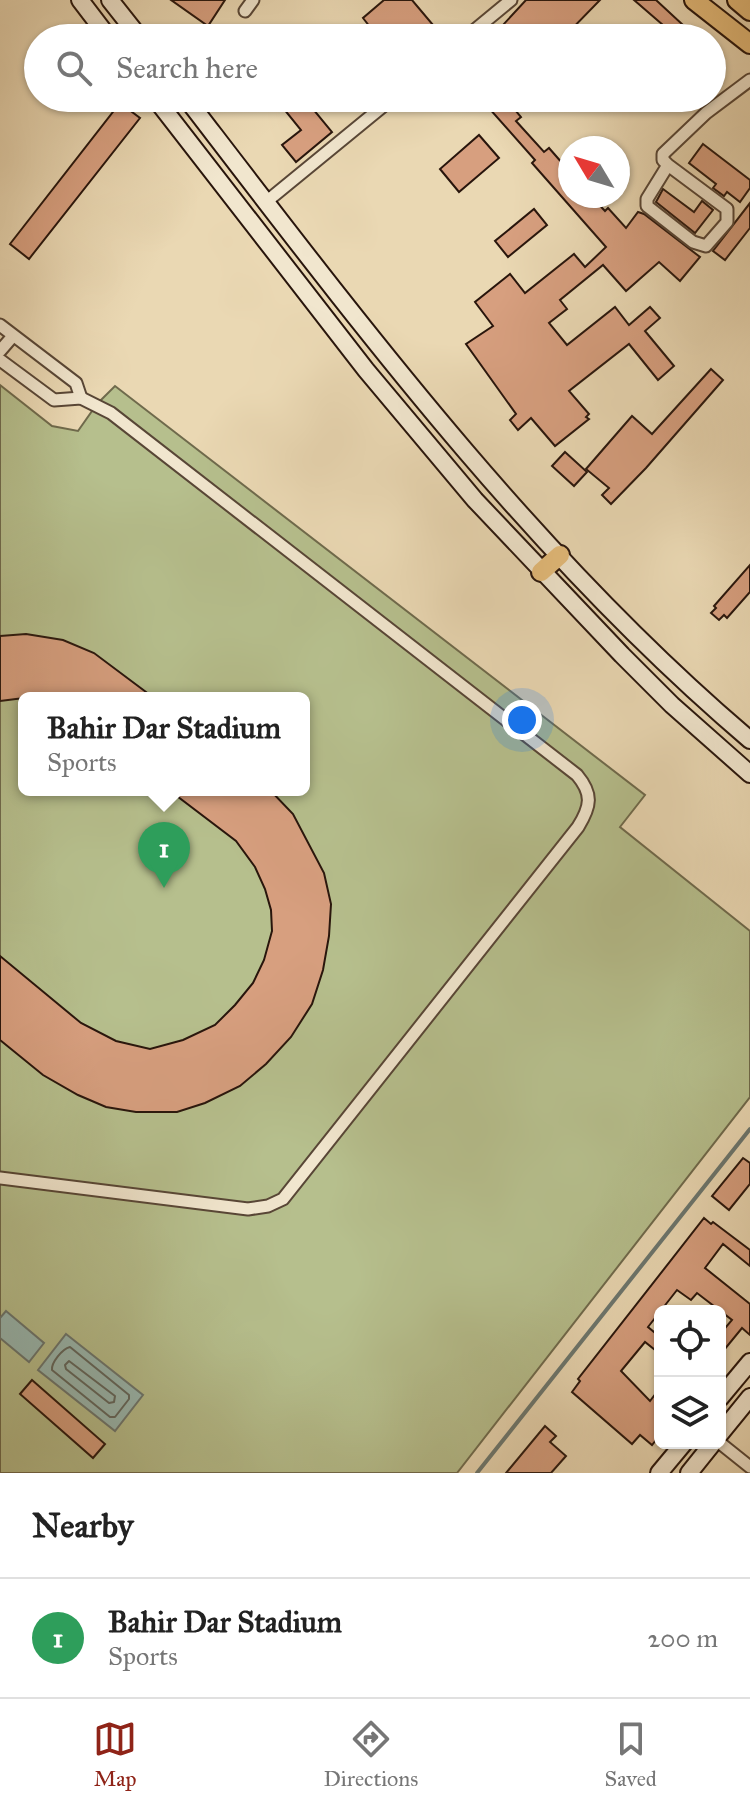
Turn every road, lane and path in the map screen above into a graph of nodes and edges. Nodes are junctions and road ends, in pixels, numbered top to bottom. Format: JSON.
{"nodes":[{"id":1,"x":80,"y":0,"type":"edge"},
{"id":2,"x":110,"y":0,"type":"edge"},
{"id":3,"x":253,"y":0,"type":"edge"},
{"id":4,"x":511,"y":0,"type":"edge"},
{"id":5,"x":694,"y":0,"type":"edge"},
{"id":6,"x":737,"y":0,"type":"edge"},
{"id":7,"x":245,"y":11,"type":"dead end"},
{"id":8,"x":750,"y":11,"type":"edge"},
{"id":9,"x":98,"y":24,"type":"edge"},
{"id":10,"x":129,"y":24,"type":"edge"},
{"id":11,"x":482,"y":24,"type":"edge"},
{"id":12,"x":725,"y":24,"type":"edge"},
{"id":13,"x":726,"y":25,"type":"edge"},
{"id":14,"x":750,"y":44,"type":"edge"},
{"id":15,"x":750,"y":80,"type":"edge"},
{"id":16,"x":726,"y":98,"type":"edge"},
{"id":17,"x":166,"y":112,"type":"edge"},
{"id":18,"x":197,"y":112,"type":"edge"},
{"id":19,"x":376,"y":112,"type":"edge"},
{"id":20,"x":707,"y":112,"type":"edge"},
{"id":21,"x":668,"y":165,"type":"junction"},
{"id":22,"x":266,"y":202,"type":"junction"},
{"id":23,"x":0,"y":325,"type":"edge"},
{"id":24,"x":13,"y":336,"type":"junction"},
{"id":25,"x":0,"y":351,"type":"edge"},
{"id":26,"x":0,"y":360,"type":"edge"},
{"id":27,"x":81,"y":398,"type":"junction"},
{"id":28,"x":560,"y":555,"type":"junction"},
{"id":29,"x":541,"y":572,"type":"junction"},
{"id":30,"x":747,"y":733,"type":"edge"},
{"id":31,"x":750,"y":774,"type":"edge"},
{"id":32,"x":0,"y":1178,"type":"edge"},
{"id":33,"x":750,"y":1362,"type":"edge"},
{"id":34,"x":726,"y":1391,"type":"edge"},
{"id":35,"x":750,"y":1397,"type":"edge"},
{"id":36,"x":726,"y":1427,"type":"edge"},
{"id":37,"x":726,"y":1448,"type":"edge"},
{"id":38,"x":679,"y":1449,"type":"edge"},
{"id":39,"x":708,"y":1449,"type":"edge"},
{"id":40,"x":750,"y":1467,"type":"edge"},
{"id":41,"x":659,"y":1473,"type":"edge"},
{"id":42,"x":689,"y":1473,"type":"edge"}],
"edges":[{"from":1,"to":9,"type":"street"},
{"from":2,"to":10,"type":"street"},
{"from":3,"to":7,"type":"street"},
{"from":4,"to":11,"type":"street"},
{"from":5,"to":12,"type":"main road"},
{"from":6,"to":8,"type":"main road"},
{"from":13,"to":14,"type":"main road"},
{"from":15,"to":16,"type":"street"},
{"from":17,"to":29,"type":"street"},
{"from":18,"to":22,"type":"street"},
{"from":19,"to":22,"type":"street"},
{"from":20,"to":21,"type":"street"},
{"from":21,"to":21,"type":"street"},
{"from":22,"to":28,"type":"street"},
{"from":23,"to":24,"type":"street"},
{"from":24,"to":25,"type":"street"},
{"from":24,"to":27,"type":"street"},
{"from":26,"to":27,"type":"street"},
{"from":27,"to":32,"type":"street"},
{"from":28,"to":29,"type":"main road"},
{"from":28,"to":30,"type":"street"},
{"from":29,"to":31,"type":"street"},
{"from":33,"to":34,"type":"street"},
{"from":35,"to":36,"type":"street"},
{"from":37,"to":40,"type":"street"},
{"from":38,"to":41,"type":"street"},
{"from":39,"to":42,"type":"street"}]}
